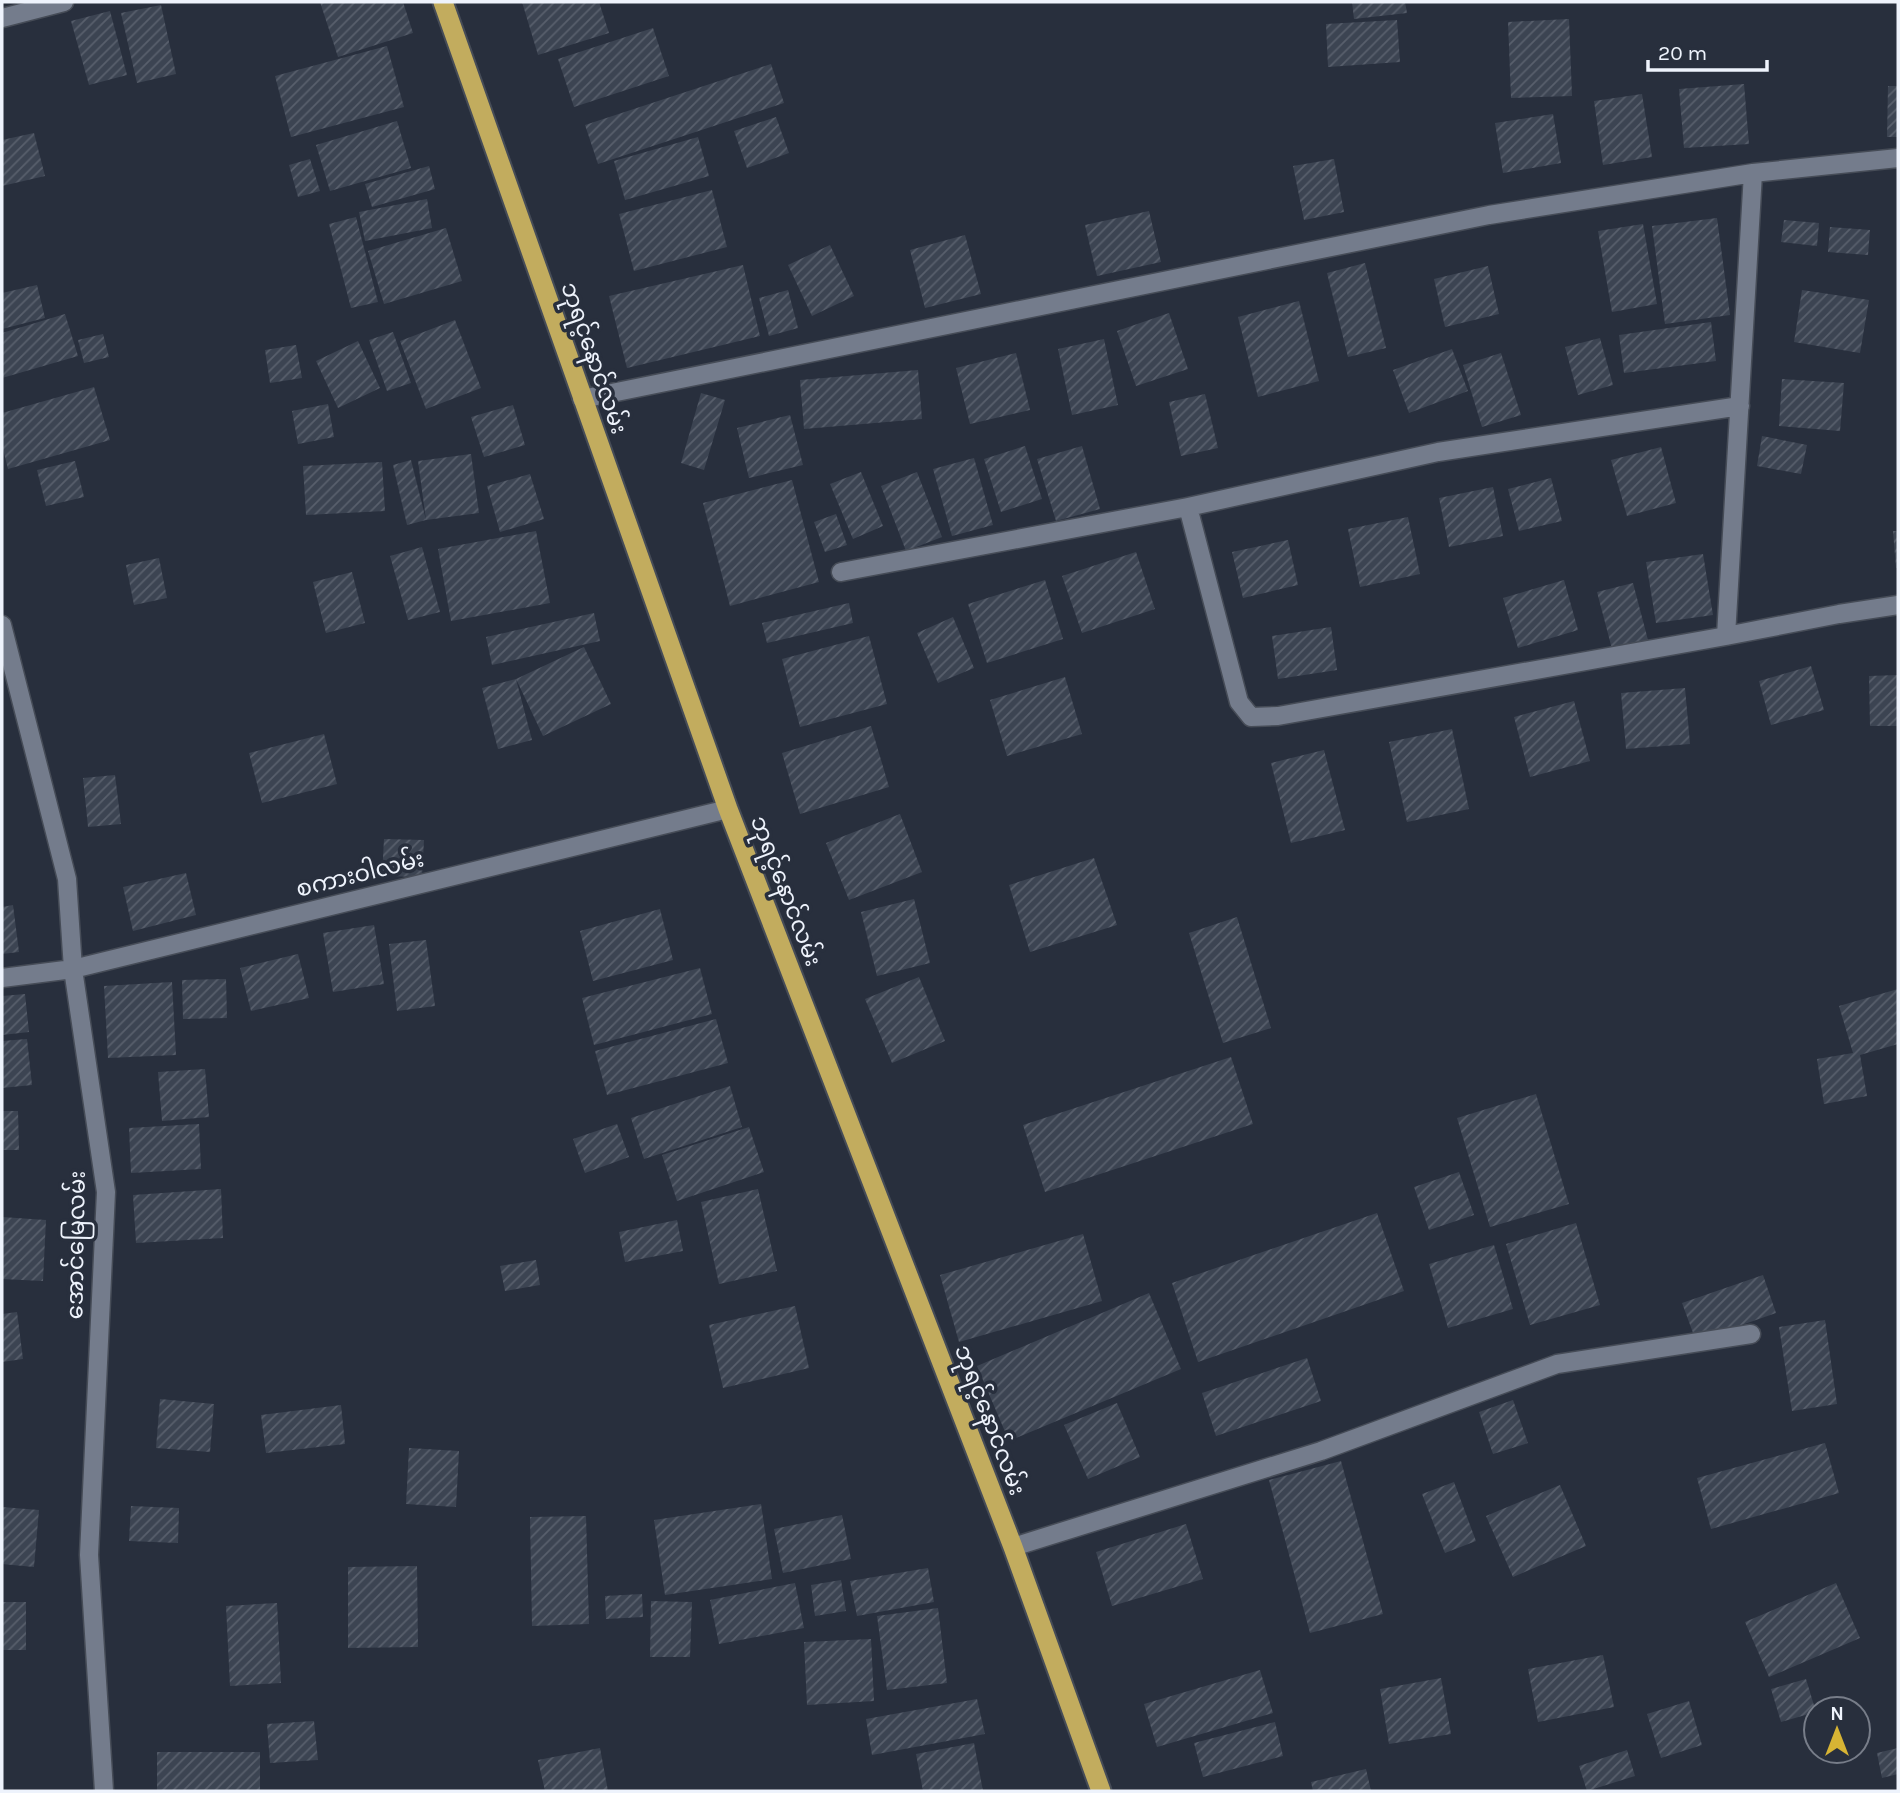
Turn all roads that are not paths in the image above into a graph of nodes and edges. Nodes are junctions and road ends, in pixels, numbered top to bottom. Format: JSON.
{"nodes":[{"id":1,"x":64,"y":2,"type":"edge"},
{"id":2,"x":443,"y":2,"type":"edge"},
{"id":3,"x":2,"y":18,"type":"edge"},
{"id":4,"x":1898,"y":158,"type":"edge"},
{"id":5,"x":1753,"y":173,"type":"junction"},
{"id":6,"x":582,"y":399,"type":"junction"},
{"id":7,"x":1740,"y":406,"type":"junction"},
{"id":8,"x":1188,"y":507,"type":"junction"},
{"id":9,"x":841,"y":572,"type":"dead end"},
{"id":10,"x":1898,"y":606,"type":"edge"},
{"id":11,"x":2,"y":625,"type":"edge"},
{"id":12,"x":1726,"y":636,"type":"junction"},
{"id":13,"x":728,"y":808,"type":"junction"},
{"id":14,"x":74,"y":969,"type":"junction"},
{"id":15,"x":2,"y":978,"type":"edge"},
{"id":16,"x":1751,"y":1334,"type":"dead end"},
{"id":17,"x":1013,"y":1547,"type":"junction"},
{"id":18,"x":104,"y":1791,"type":"edge"},
{"id":19,"x":1101,"y":1791,"type":"edge"}],
"edges":[{"from":1,"to":3,"type":"street"},
{"from":2,"to":6,"type":"highway","name":"ဘုရင့်နောင်လမ်း"},
{"from":4,"to":5,"type":"street"},
{"from":5,"to":6,"type":"street"},
{"from":5,"to":7,"type":"street"},
{"from":6,"to":13,"type":"highway","name":"ဘုရင့်နောင်လမ်း"},
{"from":7,"to":8,"type":"street"},
{"from":7,"to":12,"type":"street"},
{"from":8,"to":9,"type":"street"},
{"from":8,"to":12,"type":"street"},
{"from":10,"to":12,"type":"street"},
{"from":11,"to":14,"type":"street","name":"အောင်မြေလမ်း"},
{"from":13,"to":14,"type":"street","name":"စကားဝါလမ်း"},
{"from":13,"to":17,"type":"highway","name":"ဘုရင့်နောင်လမ်း"},
{"from":14,"to":15,"type":"street","name":"စကားဝါလမ်း"},
{"from":14,"to":18,"type":"street","name":"အောင်မြေလမ်း"},
{"from":16,"to":17,"type":"street"},
{"from":17,"to":19,"type":"highway","name":"ဘုရင့်နောင်လမ်း"}]}
